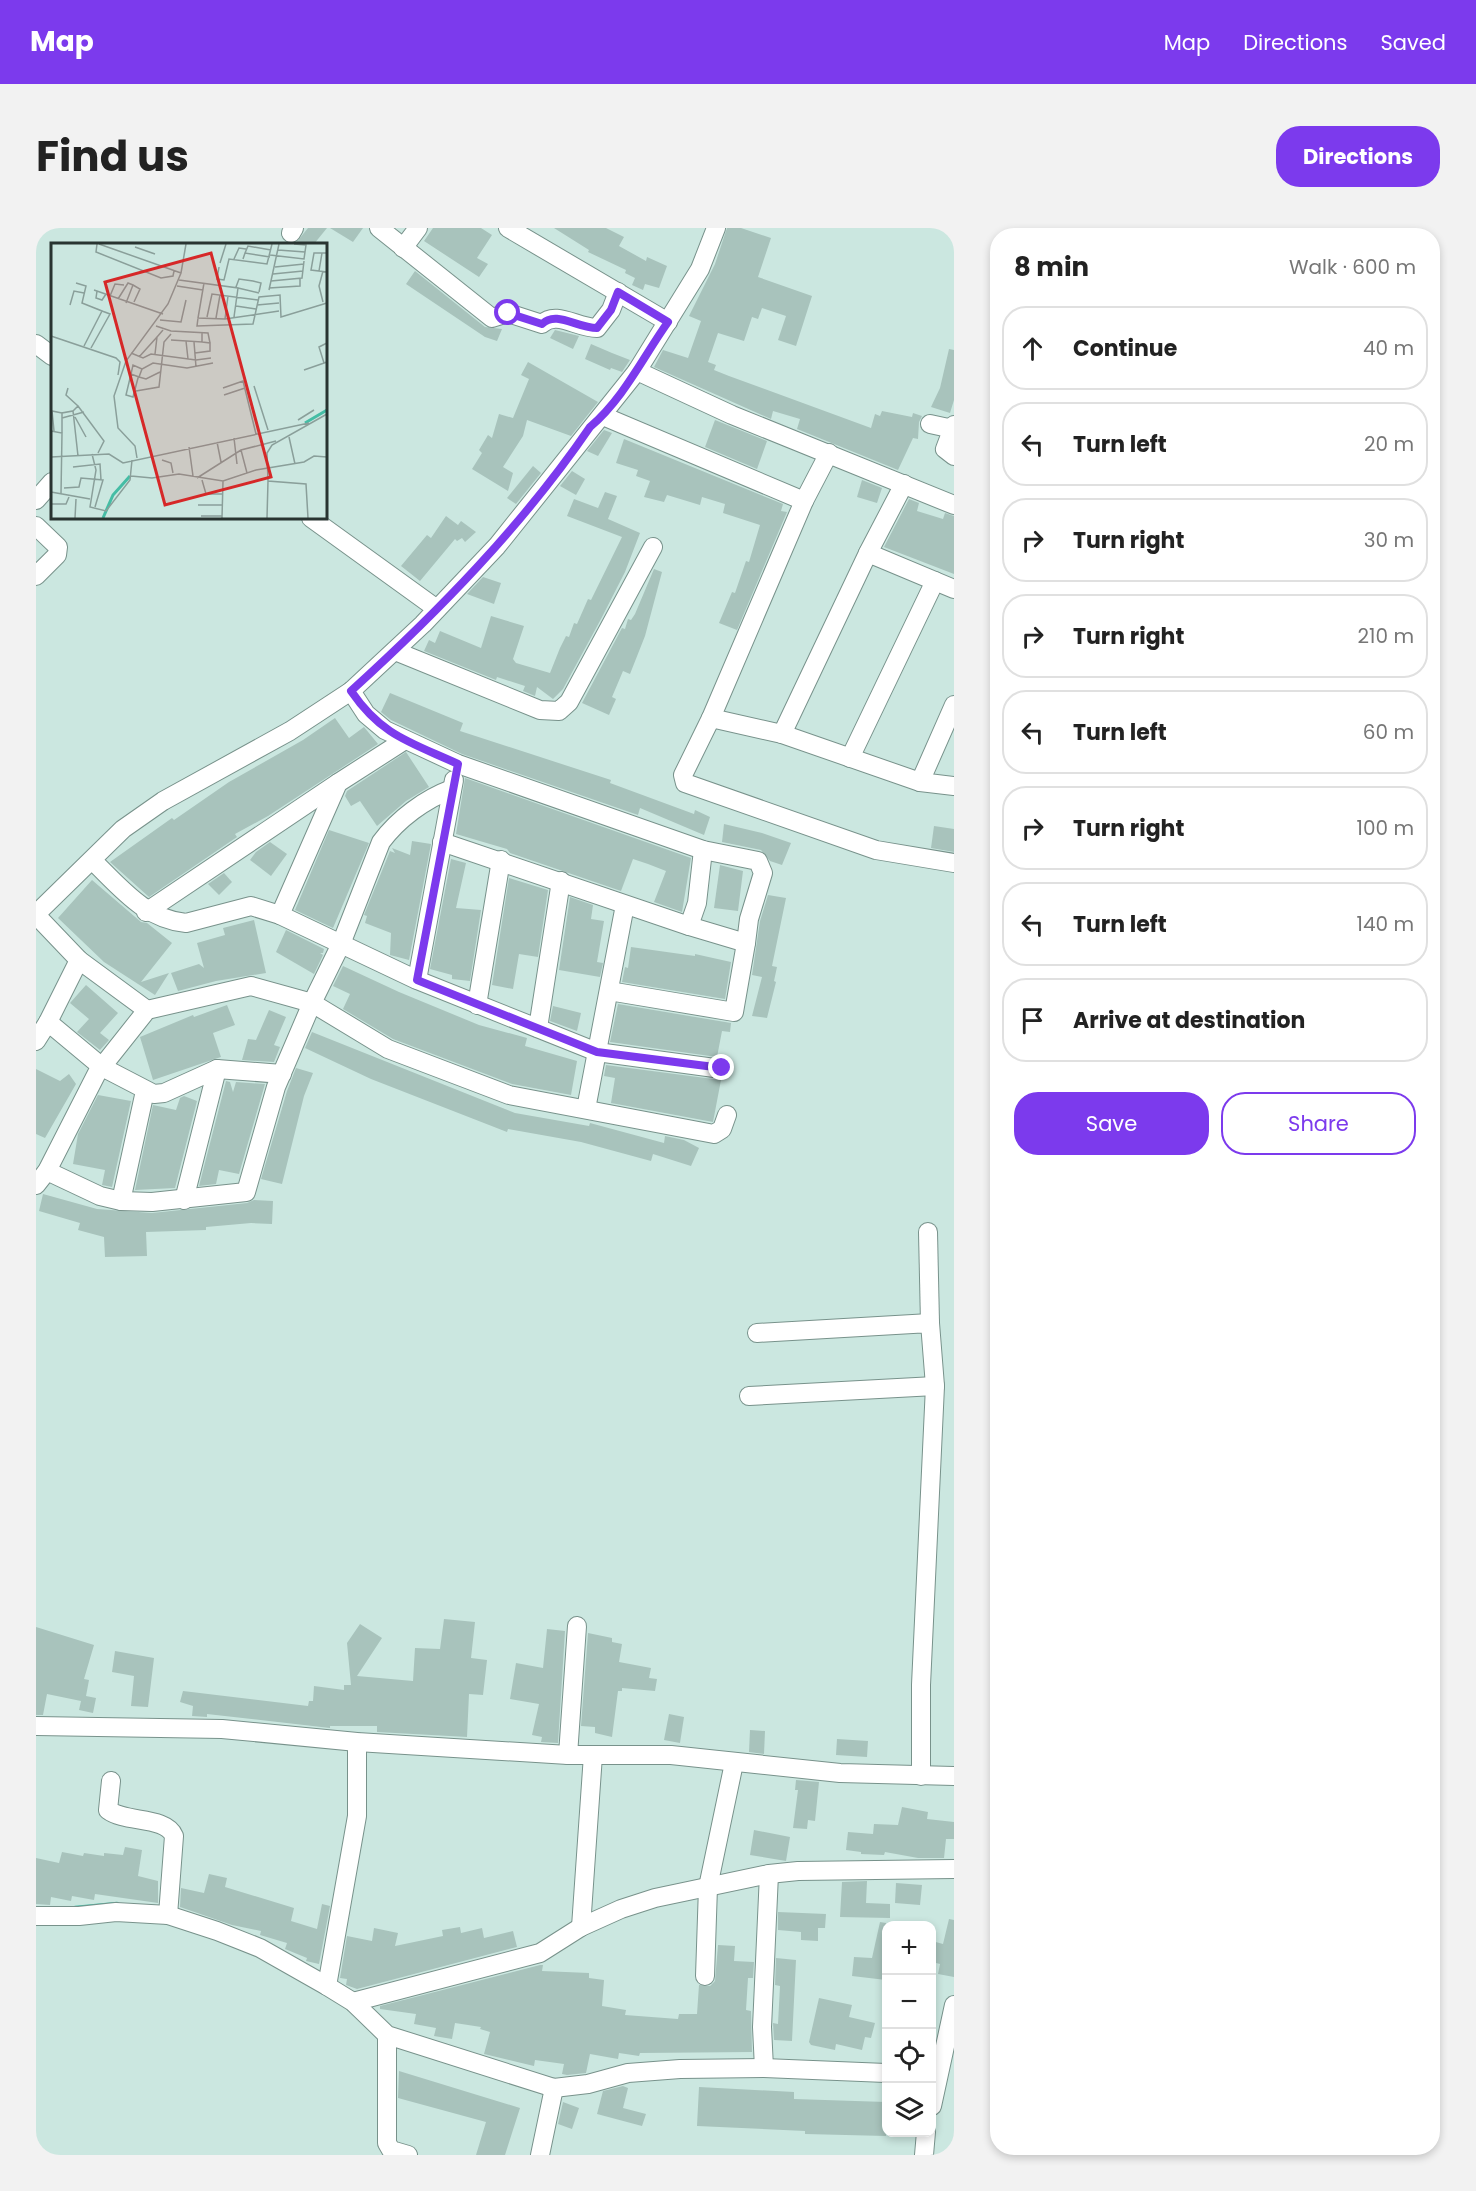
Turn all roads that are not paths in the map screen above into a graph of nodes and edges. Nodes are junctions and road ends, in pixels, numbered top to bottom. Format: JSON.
{"nodes":[{"id":1,"x":379,"y":228,"type":"edge"},
{"id":2,"x":418,"y":228,"type":"edge"},
{"id":3,"x":508,"y":228,"type":"edge"},
{"id":4,"x":716,"y":228,"type":"edge"},
{"id":5,"x":403,"y":248,"type":"junction"},
{"id":6,"x":618,"y":292,"type":"junction"},
{"id":7,"x":668,"y":322,"type":"junction"},
{"id":8,"x":637,"y":371,"type":"junction"},
{"id":9,"x":603,"y":416,"type":"junction"},
{"id":10,"x":930,"y":424,"type":"dead end"},
{"id":11,"x":953,"y":427,"type":"edge"},
{"id":12,"x":829,"y":453,"type":"junction"},
{"id":13,"x":954,"y":456,"type":"edge"},
{"id":14,"x":51,"y":483,"type":"edge"},
{"id":15,"x":904,"y":484,"type":"junction"},
{"id":16,"x":36,"y":500,"type":"edge"},
{"id":17,"x":804,"y":501,"type":"junction"},
{"id":18,"x":954,"y":504,"type":"edge"},
{"id":19,"x":312,"y":519,"type":"edge"},
{"id":20,"x":36,"y":526,"type":"edge"},
{"id":21,"x":653,"y":547,"type":"dead end"},
{"id":22,"x":868,"y":553,"type":"junction"},
{"id":23,"x":36,"y":576,"type":"edge"},
{"id":24,"x":935,"y":581,"type":"junction"},
{"id":25,"x":954,"y":590,"type":"edge"},
{"id":26,"x":437,"y":609,"type":"junction"},
{"id":27,"x":395,"y":651,"type":"junction"},
{"id":28,"x":351,"y":691,"type":"junction"},
{"id":29,"x":954,"y":705,"type":"edge"},
{"id":30,"x":711,"y":718,"type":"junction"},
{"id":31,"x":782,"y":734,"type":"junction"},
{"id":32,"x":405,"y":740,"type":"junction"},
{"id":33,"x":850,"y":758,"type":"junction"},
{"id":34,"x":458,"y":764,"type":"junction"},
{"id":35,"x":920,"y":782,"type":"junction"},
{"id":36,"x":338,"y":783,"type":"junction"},
{"id":37,"x":954,"y":786,"type":"edge"},
{"id":38,"x":452,"y":789,"type":"junction"},
{"id":39,"x":442,"y":842,"type":"junction"},
{"id":40,"x":704,"y":850,"type":"junction"},
{"id":41,"x":501,"y":860,"type":"junction"},
{"id":42,"x":93,"y":861,"type":"junction"},
{"id":43,"x":954,"y":863,"type":"edge"},
{"id":44,"x":561,"y":881,"type":"junction"},
{"id":45,"x":625,"y":905,"type":"junction"},
{"id":46,"x":146,"y":912,"type":"junction"},
{"id":47,"x":36,"y":915,"type":"edge"},
{"id":48,"x":280,"y":915,"type":"junction"},
{"id":49,"x":689,"y":926,"type":"junction"},
{"id":50,"x":746,"y":943,"type":"junction"},
{"id":51,"x":341,"y":944,"type":"junction"},
{"id":52,"x":79,"y":960,"type":"junction"},
{"id":53,"x":417,"y":980,"type":"junction"},
{"id":54,"x":609,"y":991,"type":"junction"},
{"id":55,"x":312,"y":1003,"type":"junction"},
{"id":56,"x":477,"y":1005,"type":"junction"},
{"id":57,"x":147,"y":1010,"type":"junction"},
{"id":58,"x":48,"y":1022,"type":"junction"},
{"id":59,"x":538,"y":1028,"type":"junction"},
{"id":60,"x":36,"y":1041,"type":"edge"},
{"id":61,"x":597,"y":1052,"type":"junction"},
{"id":62,"x":102,"y":1067,"type":"junction"},
{"id":63,"x":722,"y":1068,"type":"dead end"},
{"id":64,"x":217,"y":1069,"type":"junction"},
{"id":65,"x":282,"y":1074,"type":"junction"},
{"id":66,"x":145,"y":1091,"type":"junction"},
{"id":67,"x":586,"y":1109,"type":"junction"},
{"id":68,"x":727,"y":1115,"type":"dead end"},
{"id":69,"x":41,"y":1178,"type":"edge"},
{"id":70,"x":184,"y":1200,"type":"junction"},
{"id":71,"x":121,"y":1201,"type":"junction"},
{"id":72,"x":928,"y":1232,"type":"dead end"},
{"id":73,"x":930,"y":1323,"type":"junction"},
{"id":74,"x":757,"y":1333,"type":"dead end"},
{"id":75,"x":935,"y":1386,"type":"junction"},
{"id":76,"x":749,"y":1396,"type":"dead end"},
{"id":77,"x":577,"y":1626,"type":"dead end"},
{"id":78,"x":36,"y":1726,"type":"edge"},
{"id":79,"x":357,"y":1742,"type":"junction"},
{"id":80,"x":568,"y":1755,"type":"junction"},
{"id":81,"x":593,"y":1755,"type":"junction"},
{"id":82,"x":734,"y":1763,"type":"junction"},
{"id":83,"x":921,"y":1776,"type":"junction"},
{"id":84,"x":954,"y":1776,"type":"edge"},
{"id":85,"x":111,"y":1781,"type":"dead end"},
{"id":86,"x":954,"y":1869,"type":"edge"},
{"id":87,"x":769,"y":1874,"type":"junction"},
{"id":88,"x":708,"y":1887,"type":"junction"},
{"id":89,"x":168,"y":1915,"type":"junction"},
{"id":90,"x":36,"y":1916,"type":"edge"},
{"id":91,"x":581,"y":1928,"type":"junction"},
{"id":92,"x":705,"y":1976,"type":"dead end"},
{"id":93,"x":327,"y":1986,"type":"junction"},
{"id":94,"x":353,"y":2002,"type":"junction"},
{"id":95,"x":954,"y":2005,"type":"edge"},
{"id":96,"x":387,"y":2035,"type":"junction"},
{"id":97,"x":764,"y":2068,"type":"junction"},
{"id":98,"x":882,"y":2073,"type":"edge"},
{"id":99,"x":941,"y":2078,"type":"edge"},
{"id":100,"x":554,"y":2088,"type":"junction"},
{"id":101,"x":936,"y":2094,"type":"edge"},
{"id":102,"x":926,"y":2137,"type":"edge"},
{"id":103,"x":408,"y":2155,"type":"edge"},
{"id":104,"x":540,"y":2155,"type":"edge"},
{"id":105,"x":924,"y":2155,"type":"edge"}],
"edges":[{"from":1,"to":5,"type":"street"},
{"from":2,"to":5,"type":"street"},
{"from":3,"to":6,"type":"street"},
{"from":4,"to":7,"type":"street"},
{"from":5,"to":6,"type":"street"},
{"from":6,"to":7,"type":"street"},
{"from":7,"to":8,"type":"street"},
{"from":8,"to":9,"type":"street"},
{"from":8,"to":12,"type":"street"},
{"from":9,"to":17,"type":"street"},
{"from":9,"to":26,"type":"street"},
{"from":10,"to":11,"type":"street"},
{"from":11,"to":13,"type":"street"},
{"from":12,"to":15,"type":"street"},
{"from":12,"to":17,"type":"street"},
{"from":14,"to":16,"type":"street"},
{"from":15,"to":18,"type":"street"},
{"from":15,"to":22,"type":"street"},
{"from":17,"to":30,"type":"street"},
{"from":19,"to":26,"type":"street"},
{"from":20,"to":23,"type":"street"},
{"from":21,"to":27,"type":"street"},
{"from":22,"to":24,"type":"street"},
{"from":22,"to":31,"type":"street"},
{"from":24,"to":25,"type":"street"},
{"from":24,"to":33,"type":"street"},
{"from":26,"to":27,"type":"street"},
{"from":27,"to":28,"type":"street"},
{"from":28,"to":32,"type":"street"},
{"from":28,"to":42,"type":"street"},
{"from":29,"to":35,"type":"street"},
{"from":30,"to":31,"type":"street"},
{"from":30,"to":43,"type":"street"},
{"from":31,"to":33,"type":"street"},
{"from":32,"to":34,"type":"street"},
{"from":32,"to":36,"type":"street"},
{"from":33,"to":35,"type":"street"},
{"from":34,"to":38,"type":"street"},
{"from":34,"to":40,"type":"street"},
{"from":35,"to":37,"type":"street"},
{"from":36,"to":46,"type":"street"},
{"from":36,"to":48,"type":"street"},
{"from":38,"to":39,"type":"street"},
{"from":38,"to":51,"type":"street"},
{"from":39,"to":41,"type":"street"},
{"from":39,"to":53,"type":"street"},
{"from":40,"to":49,"type":"street"},
{"from":40,"to":50,"type":"street"},
{"from":41,"to":44,"type":"street"},
{"from":41,"to":56,"type":"street"},
{"from":42,"to":46,"type":"street"},
{"from":42,"to":47,"type":"street"},
{"from":44,"to":45,"type":"street"},
{"from":44,"to":59,"type":"street"},
{"from":45,"to":49,"type":"street"},
{"from":45,"to":54,"type":"street"},
{"from":46,"to":48,"type":"street"},
{"from":47,"to":52,"type":"street"},
{"from":48,"to":51,"type":"street"},
{"from":49,"to":50,"type":"street"},
{"from":50,"to":54,"type":"street"},
{"from":51,"to":53,"type":"street"},
{"from":51,"to":55,"type":"street"},
{"from":52,"to":57,"type":"street"},
{"from":52,"to":58,"type":"street"},
{"from":53,"to":56,"type":"street"},
{"from":54,"to":61,"type":"street"},
{"from":55,"to":57,"type":"street"},
{"from":55,"to":65,"type":"street"},
{"from":55,"to":67,"type":"street"},
{"from":56,"to":59,"type":"street"},
{"from":57,"to":62,"type":"street"},
{"from":58,"to":60,"type":"street"},
{"from":58,"to":62,"type":"street"},
{"from":59,"to":61,"type":"street"},
{"from":61,"to":63,"type":"street"},
{"from":61,"to":67,"type":"street"},
{"from":62,"to":66,"type":"street"},
{"from":62,"to":69,"type":"street"},
{"from":64,"to":65,"type":"street"},
{"from":64,"to":66,"type":"street"},
{"from":64,"to":70,"type":"street"},
{"from":65,"to":70,"type":"street"},
{"from":66,"to":71,"type":"street"},
{"from":67,"to":68,"type":"street"},
{"from":69,"to":71,"type":"street"},
{"from":70,"to":71,"type":"street"},
{"from":72,"to":73,"type":"street"},
{"from":73,"to":74,"type":"street"},
{"from":73,"to":75,"type":"street"},
{"from":75,"to":76,"type":"street"},
{"from":75,"to":83,"type":"street"},
{"from":77,"to":80,"type":"street"},
{"from":78,"to":79,"type":"street"},
{"from":79,"to":80,"type":"street"},
{"from":79,"to":93,"type":"street"},
{"from":80,"to":81,"type":"street"},
{"from":81,"to":82,"type":"street"},
{"from":81,"to":91,"type":"street"},
{"from":82,"to":83,"type":"street"},
{"from":82,"to":88,"type":"street"},
{"from":83,"to":84,"type":"street"},
{"from":85,"to":89,"type":"street"},
{"from":86,"to":87,"type":"street"},
{"from":87,"to":88,"type":"street"},
{"from":87,"to":97,"type":"street"},
{"from":88,"to":91,"type":"street"},
{"from":88,"to":92,"type":"street"},
{"from":89,"to":90,"type":"street"},
{"from":89,"to":93,"type":"street"},
{"from":91,"to":94,"type":"street"},
{"from":93,"to":94,"type":"street"},
{"from":94,"to":96,"type":"street"},
{"from":95,"to":99,"type":"street"},
{"from":96,"to":100,"type":"street"},
{"from":96,"to":103,"type":"street"},
{"from":97,"to":98,"type":"street"},
{"from":97,"to":100,"type":"street"},
{"from":99,"to":101,"type":"street"},
{"from":100,"to":104,"type":"street"},
{"from":102,"to":105,"type":"street"}]}
